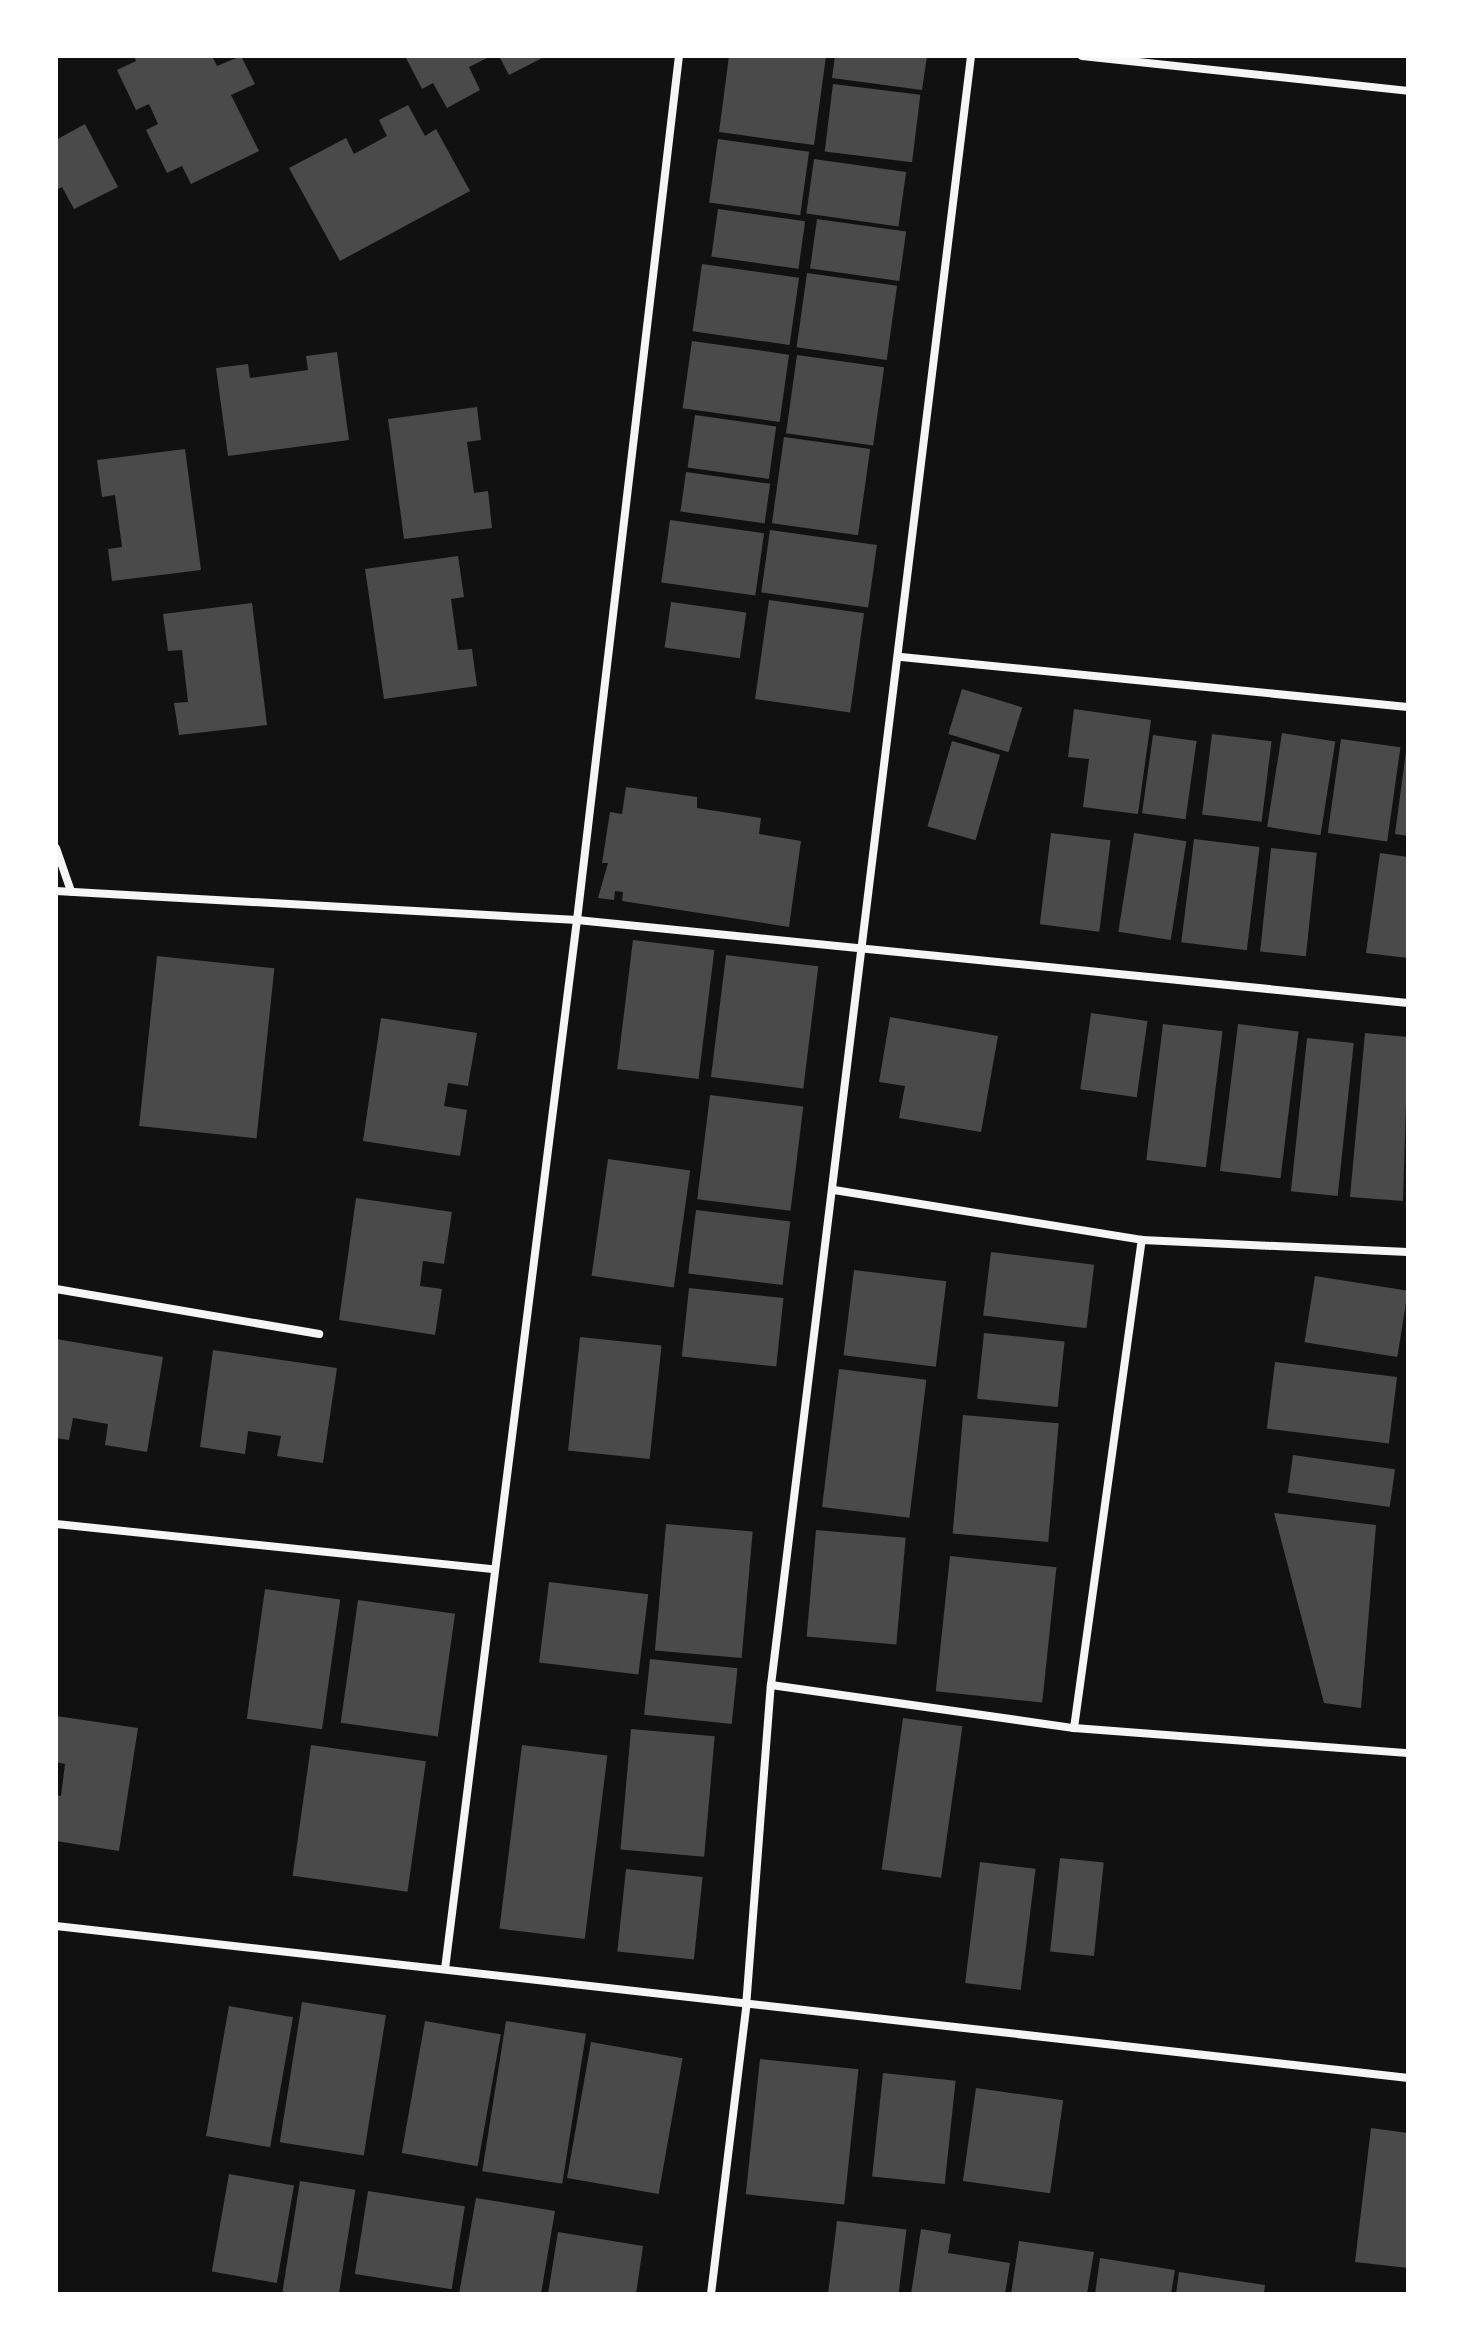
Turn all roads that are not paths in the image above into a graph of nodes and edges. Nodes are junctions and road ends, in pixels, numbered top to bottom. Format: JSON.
{"nodes":[{"id":1,"x":679,"y":56,"type":"edge"},
{"id":2,"x":971,"y":56,"type":"edge"},
{"id":3,"x":1082,"y":56,"type":"edge"},
{"id":4,"x":1408,"y":91,"type":"edge"},
{"id":5,"x":901,"y":657,"type":"junction"},
{"id":6,"x":1408,"y":707,"type":"edge"},
{"id":7,"x":56,"y":848,"type":"edge"},
{"id":8,"x":56,"y":891,"type":"edge"},
{"id":9,"x":71,"y":891,"type":"junction"},
{"id":10,"x":577,"y":920,"type":"junction"},
{"id":11,"x":860,"y":948,"type":"junction"},
{"id":12,"x":1408,"y":1003,"type":"edge"},
{"id":13,"x":834,"y":1190,"type":"junction"},
{"id":14,"x":1142,"y":1240,"type":"junction"},
{"id":15,"x":1408,"y":1252,"type":"edge"},
{"id":16,"x":56,"y":1289,"type":"edge"},
{"id":17,"x":319,"y":1334,"type":"dead end"},
{"id":18,"x":56,"y":1524,"type":"edge"},
{"id":19,"x":493,"y":1569,"type":"junction"},
{"id":20,"x":771,"y":1685,"type":"junction"},
{"id":21,"x":1074,"y":1728,"type":"junction"},
{"id":22,"x":1408,"y":1753,"type":"edge"},
{"id":23,"x":56,"y":1926,"type":"edge"},
{"id":24,"x":445,"y":1969,"type":"junction"},
{"id":25,"x":746,"y":2007,"type":"junction"},
{"id":26,"x":1408,"y":2078,"type":"edge"},
{"id":27,"x":711,"y":2294,"type":"edge"}],
"edges":[{"from":1,"to":10,"type":"street"},
{"from":2,"to":5,"type":"street"},
{"from":3,"to":4,"type":"street"},
{"from":5,"to":6,"type":"street"},
{"from":5,"to":11,"type":"street"},
{"from":7,"to":9,"type":"street"},
{"from":8,"to":9,"type":"street"},
{"from":9,"to":10,"type":"street"},
{"from":10,"to":11,"type":"street"},
{"from":10,"to":19,"type":"street"},
{"from":11,"to":12,"type":"street"},
{"from":11,"to":13,"type":"street"},
{"from":13,"to":14,"type":"street"},
{"from":13,"to":20,"type":"street"},
{"from":14,"to":15,"type":"street"},
{"from":14,"to":21,"type":"street"},
{"from":16,"to":17,"type":"street"},
{"from":18,"to":19,"type":"street"},
{"from":19,"to":24,"type":"street"},
{"from":20,"to":21,"type":"street"},
{"from":20,"to":25,"type":"street"},
{"from":21,"to":22,"type":"street"},
{"from":23,"to":24,"type":"street"},
{"from":24,"to":25,"type":"street"},
{"from":25,"to":26,"type":"street"},
{"from":25,"to":27,"type":"street"}]}
